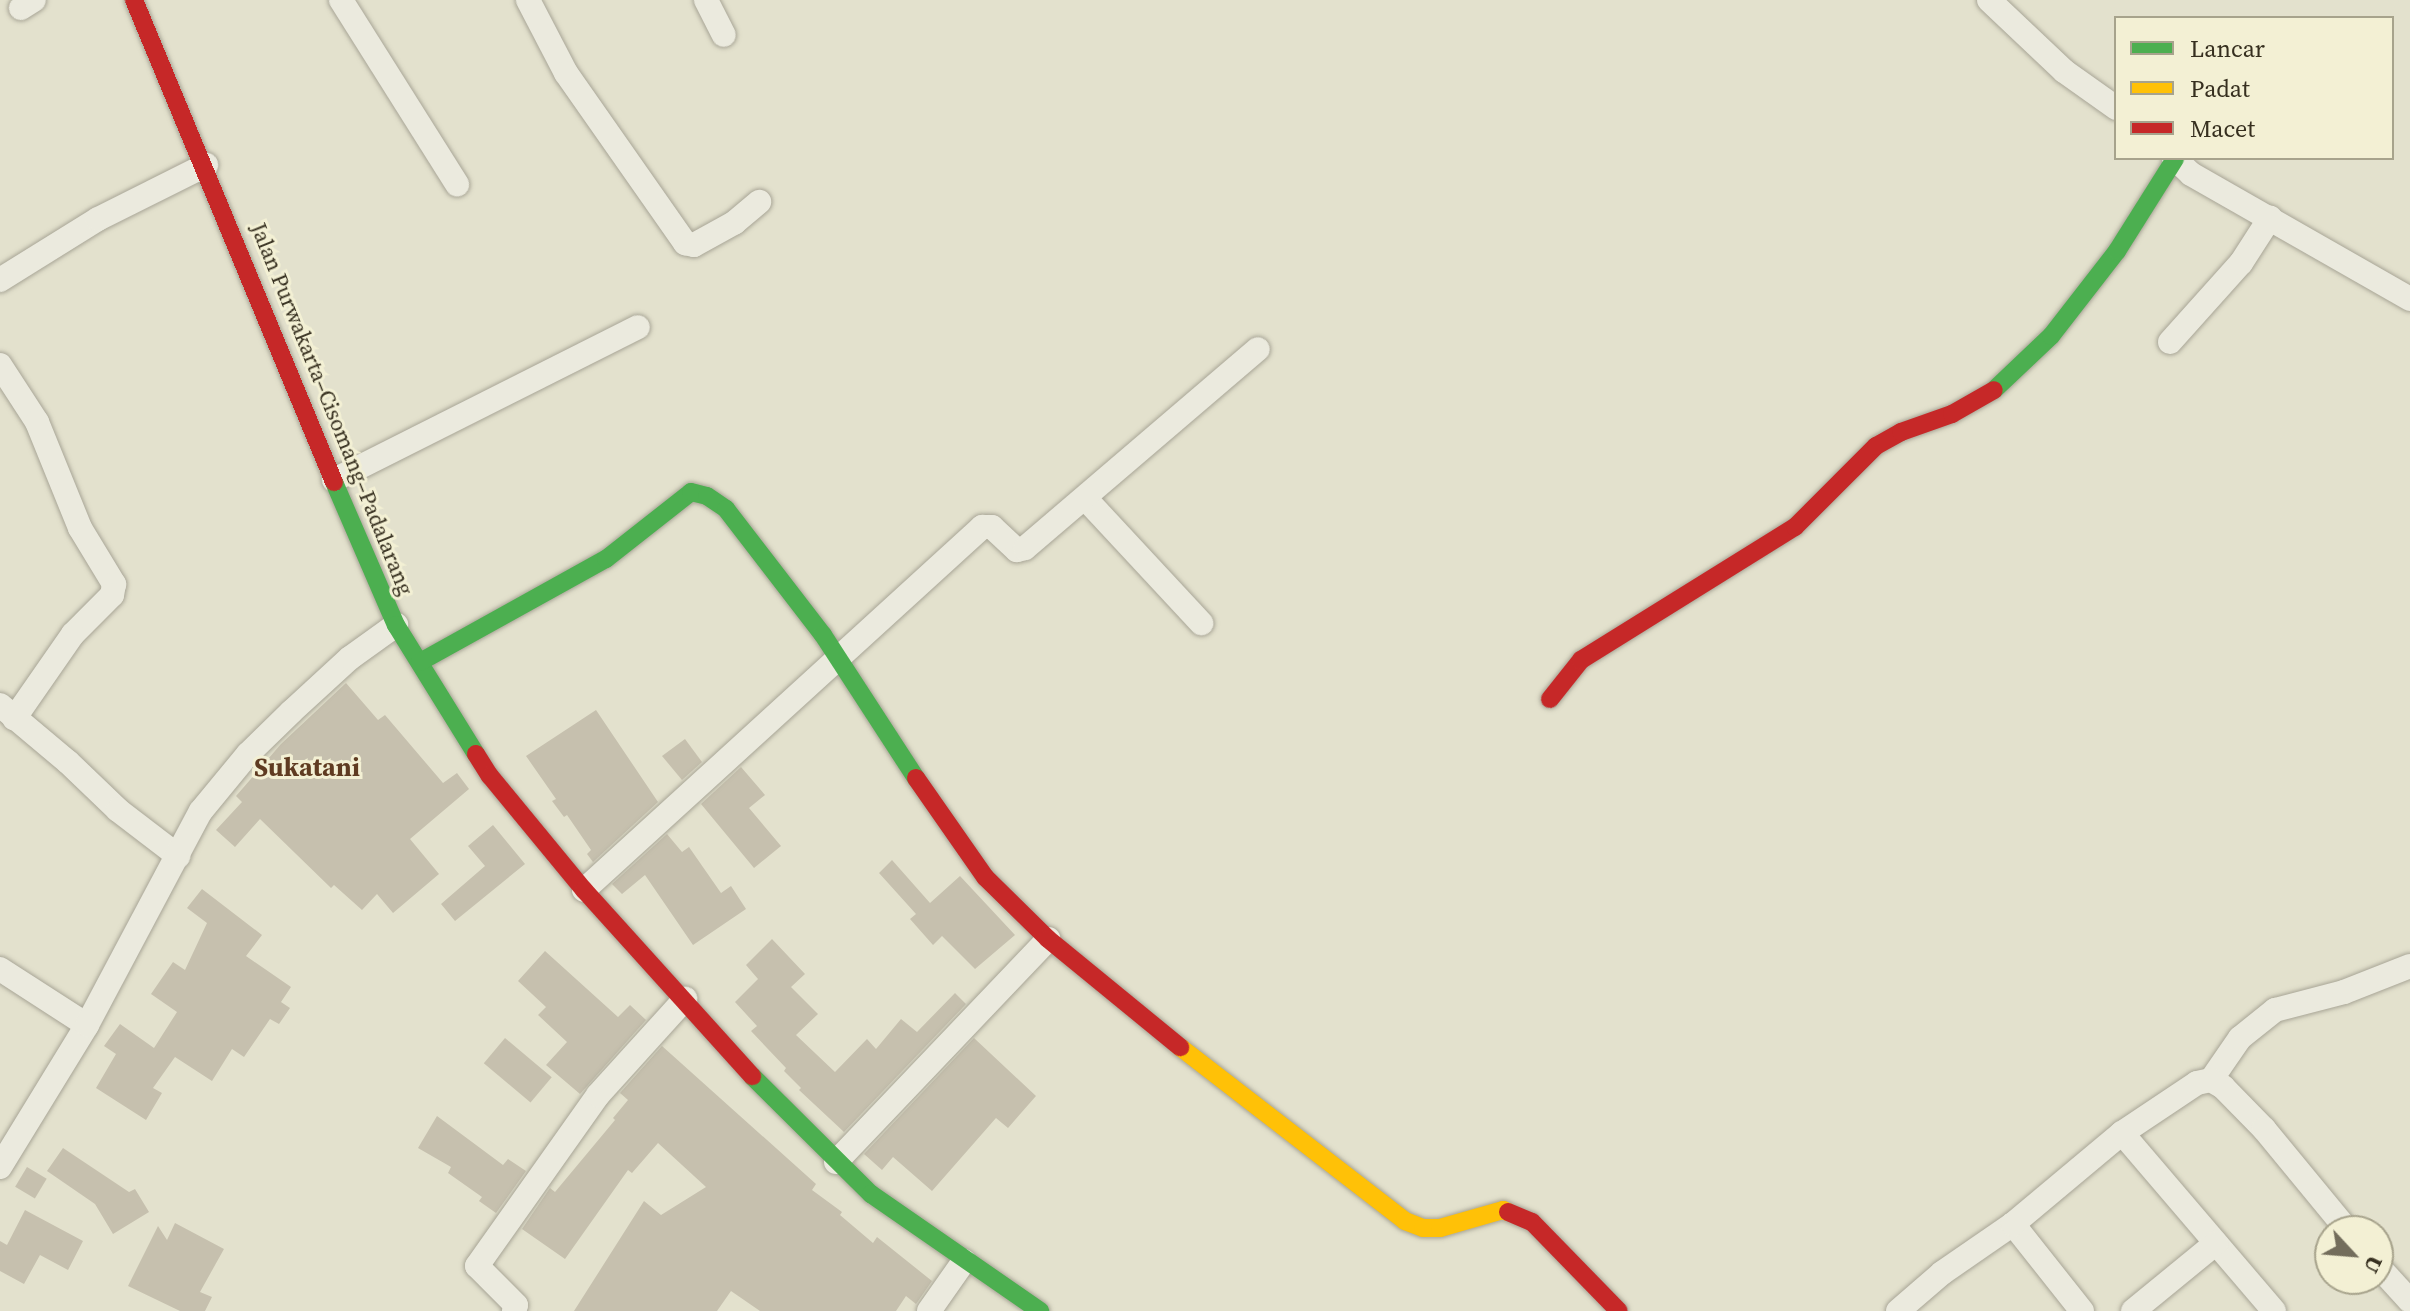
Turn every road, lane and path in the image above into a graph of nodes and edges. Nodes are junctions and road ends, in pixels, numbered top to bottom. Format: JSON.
{"nodes":[{"id":1,"x":134,"y":0,"type":"edge"},
{"id":2,"x":528,"y":0,"type":"edge"},
{"id":3,"x":706,"y":0,"type":"edge"},
{"id":4,"x":1989,"y":0,"type":"edge"},
{"id":5,"x":350,"y":3,"type":"edge"},
{"id":6,"x":724,"y":35,"type":"dead end"},
{"id":7,"x":2114,"y":107,"type":"edge"},
{"id":8,"x":2173,"y":160,"type":"edge"},
{"id":9,"x":2175,"y":160,"type":"edge"},
{"id":10,"x":206,"y":165,"type":"junction"},
{"id":11,"x":457,"y":184,"type":"dead end"},
{"id":12,"x":759,"y":202,"type":"dead end"},
{"id":13,"x":2270,"y":218,"type":"junction"},
{"id":14,"x":0,"y":280,"type":"edge"},
{"id":15,"x":2410,"y":299,"type":"edge"},
{"id":16,"x":638,"y":327,"type":"dead end"},
{"id":17,"x":2170,"y":342,"type":"dead end"},
{"id":18,"x":1258,"y":349,"type":"dead end"},
{"id":19,"x":0,"y":365,"type":"edge"},
{"id":20,"x":334,"y":480,"type":"junction"},
{"id":21,"x":1085,"y":498,"type":"junction"},
{"id":22,"x":1201,"y":623,"type":"dead end"},
{"id":23,"x":396,"y":625,"type":"junction"},
{"id":24,"x":839,"y":658,"type":"junction"},
{"id":25,"x":420,"y":662,"type":"junction"},
{"id":26,"x":1550,"y":699,"type":"dead end"},
{"id":27,"x":7,"y":712,"type":"edge"},
{"id":28,"x":178,"y":856,"type":"junction"},
{"id":29,"x":584,"y":890,"type":"junction"},
{"id":30,"x":1048,"y":939,"type":"junction"},
{"id":31,"x":2410,"y":966,"type":"edge"},
{"id":32,"x":0,"y":969,"type":"edge"},
{"id":33,"x":685,"y":999,"type":"junction"},
{"id":34,"x":87,"y":1025,"type":"junction"},
{"id":35,"x":2211,"y":1080,"type":"junction"},
{"id":36,"x":2122,"y":1133,"type":"junction"},
{"id":37,"x":3,"y":1156,"type":"edge"},
{"id":38,"x":836,"y":1162,"type":"junction"},
{"id":39,"x":2335,"y":1215,"type":"edge"},
{"id":40,"x":2013,"y":1224,"type":"junction"},
{"id":41,"x":2216,"y":1243,"type":"junction"},
{"id":42,"x":964,"y":1261,"type":"junction"},
{"id":43,"x":2394,"y":1284,"type":"edge"},
{"id":44,"x":2410,"y":1301,"type":"edge"},
{"id":45,"x":514,"y":1311,"type":"edge"},
{"id":46,"x":929,"y":1311,"type":"edge"},
{"id":47,"x":1040,"y":1311,"type":"edge"},
{"id":48,"x":1619,"y":1311,"type":"edge"},
{"id":49,"x":1898,"y":1311,"type":"edge"},
{"id":50,"x":2082,"y":1311,"type":"edge"},
{"id":51,"x":2133,"y":1311,"type":"edge"},
{"id":52,"x":2274,"y":1311,"type":"edge"}],
"edges":[{"from":1,"to":10,"type":"main road","name":"Jalan Purwakarta–Cisomang–Padalarang"},
{"from":2,"to":12,"type":"street"},
{"from":3,"to":6,"type":"street"},
{"from":4,"to":7,"type":"street"},
{"from":5,"to":11,"type":"street"},
{"from":8,"to":26,"type":"main road"},
{"from":9,"to":13,"type":"street"},
{"from":10,"to":14,"type":"street"},
{"from":10,"to":20,"type":"main road","name":"Jalan Purwakarta–Cisomang–Padalarang"},
{"from":13,"to":15,"type":"street"},
{"from":13,"to":17,"type":"street"},
{"from":16,"to":20,"type":"street"},
{"from":18,"to":21,"type":"street"},
{"from":19,"to":27,"type":"street"},
{"from":20,"to":23,"type":"main road","name":"Jalan Purwakarta–Cisomang–Padalarang"},
{"from":21,"to":22,"type":"street"},
{"from":21,"to":24,"type":"street"},
{"from":23,"to":25,"type":"main road","name":"Jalan Purwakarta–Cisomang–Padalarang"},
{"from":23,"to":28,"type":"street"},
{"from":24,"to":25,"type":"main road"},
{"from":24,"to":29,"type":"street"},
{"from":24,"to":30,"type":"main road"},
{"from":25,"to":29,"type":"main road","name":"Jalan Purwakarta–Cisomang–Padalarang"},
{"from":27,"to":28,"type":"street"},
{"from":28,"to":34,"type":"street"},
{"from":29,"to":33,"type":"main road","name":"Jalan Purwakarta–Cisomang–Padalarang"},
{"from":30,"to":38,"type":"street"},
{"from":30,"to":48,"type":"main road"},
{"from":31,"to":35,"type":"street"},
{"from":32,"to":34,"type":"street"},
{"from":33,"to":38,"type":"main road","name":"Jalan Purwakarta–Cisomang–Padalarang"},
{"from":33,"to":45,"type":"street"},
{"from":34,"to":37,"type":"street"},
{"from":35,"to":36,"type":"street"},
{"from":35,"to":39,"type":"street"},
{"from":36,"to":40,"type":"street"},
{"from":36,"to":41,"type":"street"},
{"from":38,"to":42,"type":"main road","name":"Jalan Purwakarta–Cisomang–Padalarang"},
{"from":40,"to":49,"type":"street"},
{"from":40,"to":50,"type":"street"},
{"from":41,"to":51,"type":"street"},
{"from":41,"to":52,"type":"street"},
{"from":42,"to":46,"type":"street"},
{"from":42,"to":47,"type":"main road","name":"Jalan Purwakarta–Cisomang–Padalarang"},
{"from":43,"to":44,"type":"street"}]}
